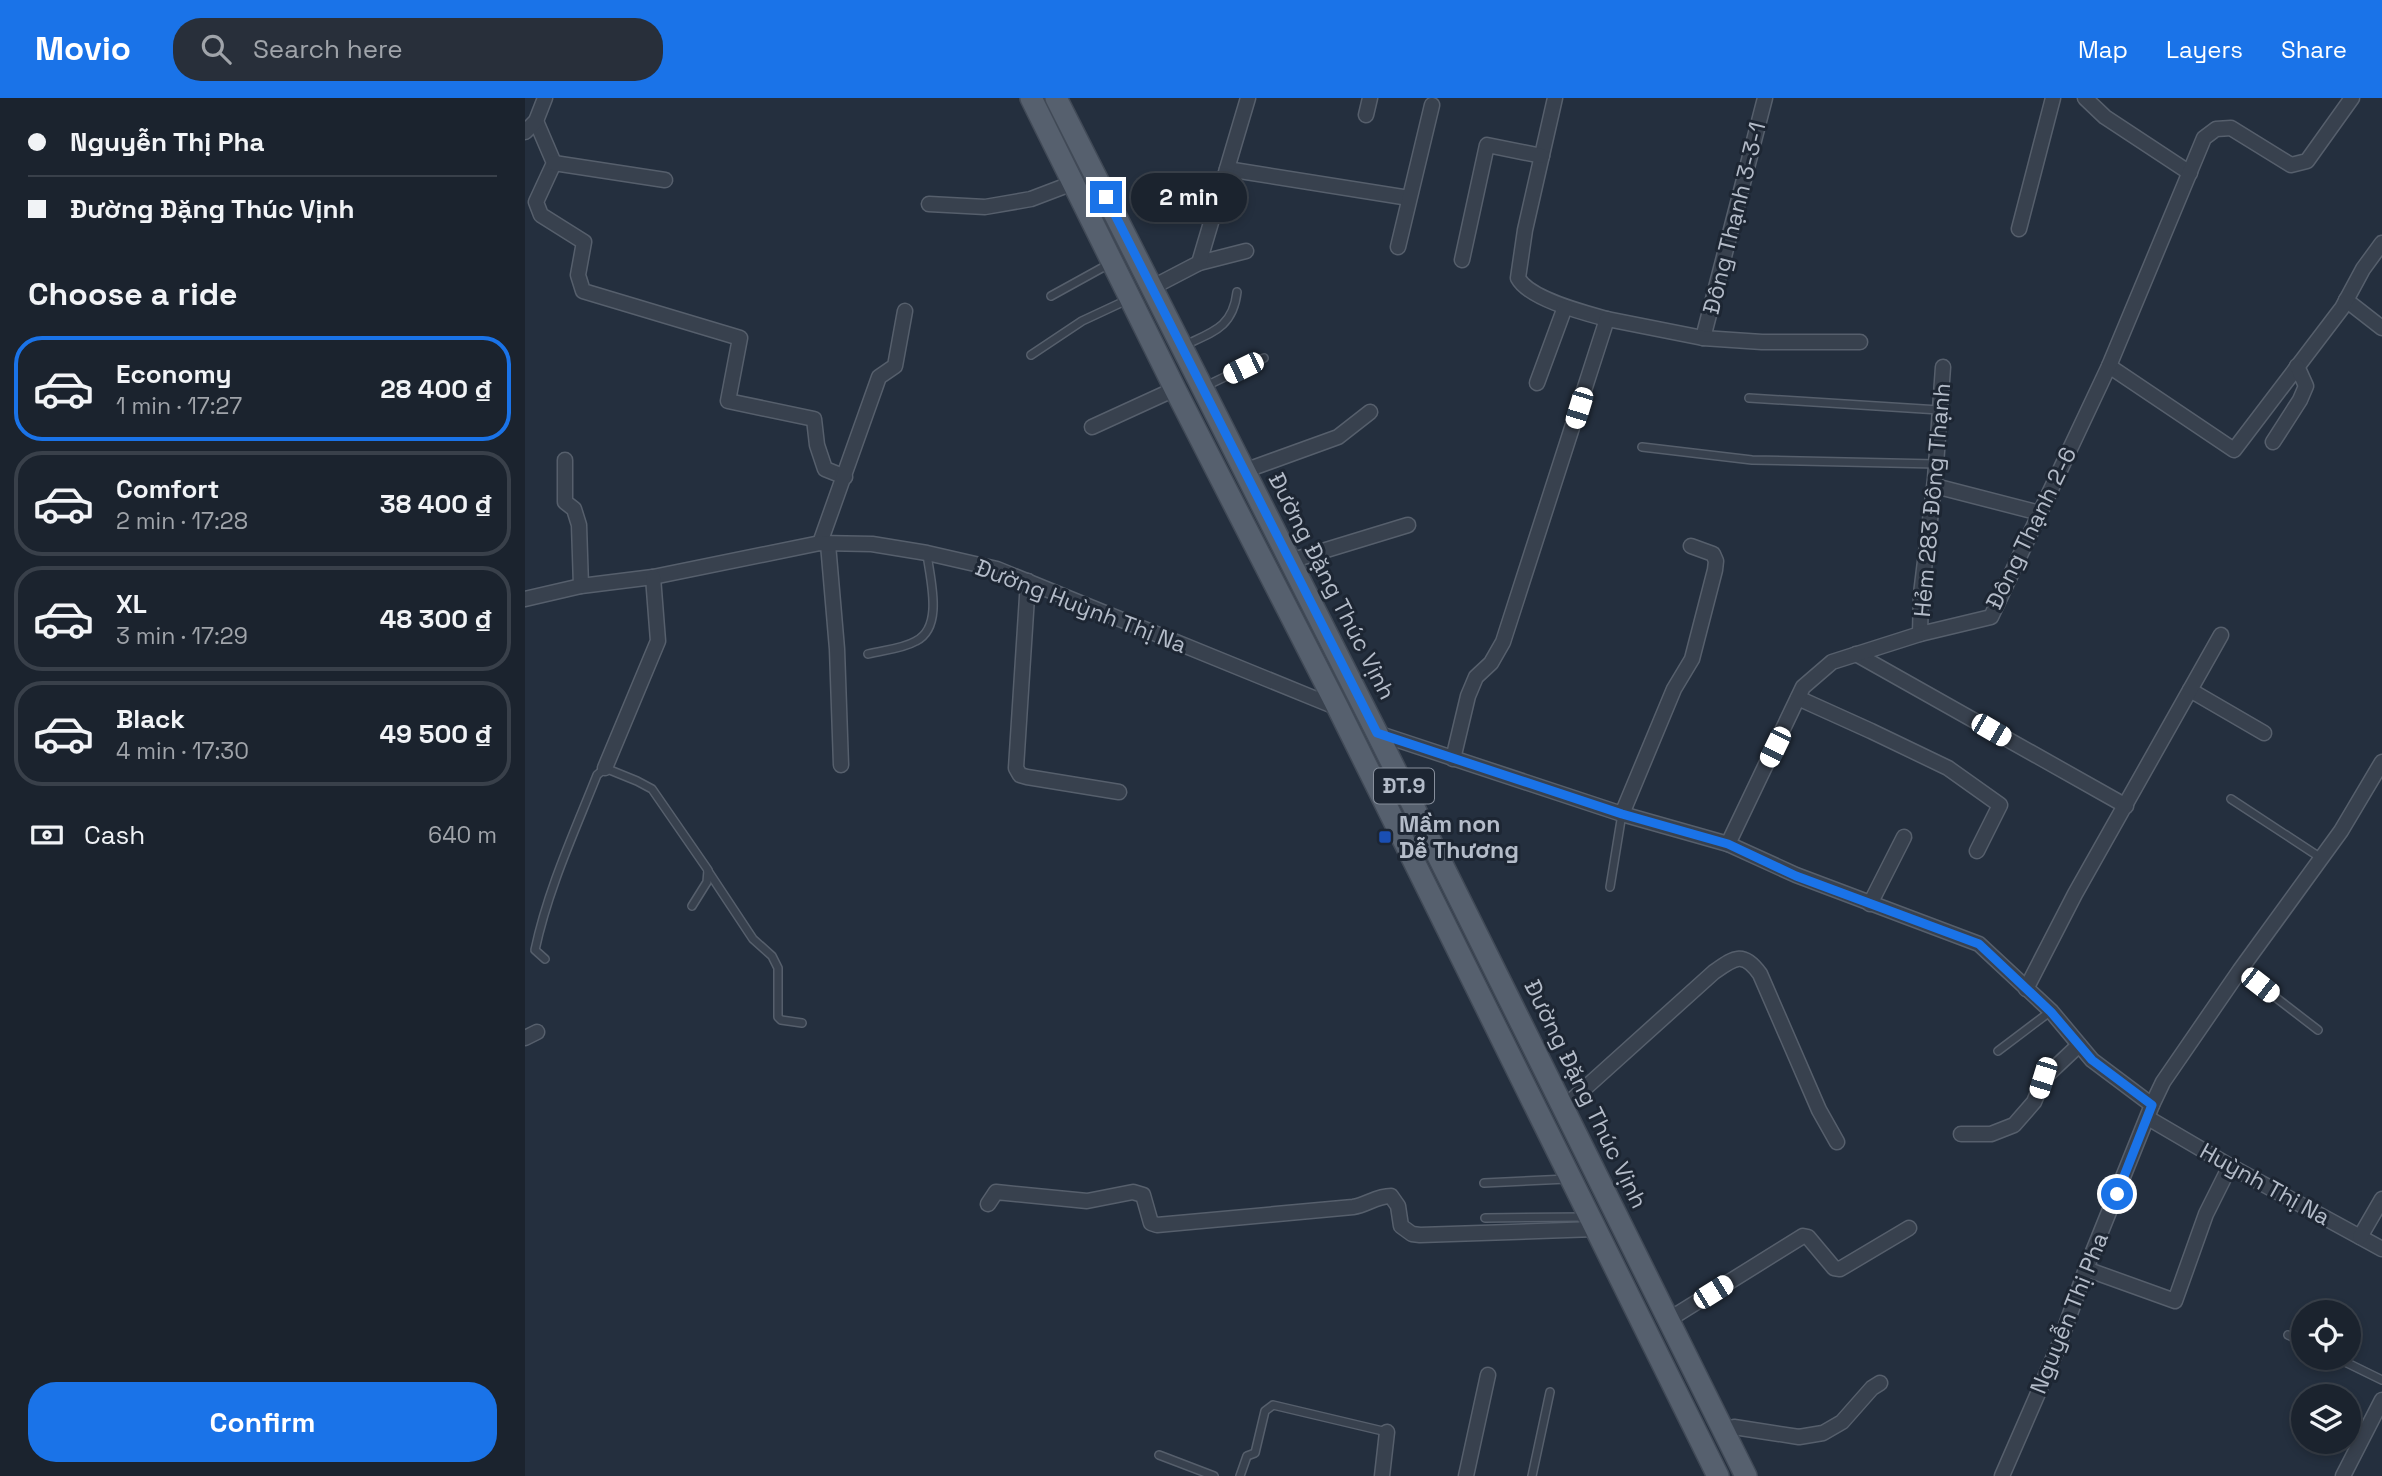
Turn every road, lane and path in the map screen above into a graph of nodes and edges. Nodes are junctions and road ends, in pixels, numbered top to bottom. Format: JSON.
{"nodes":[{"id":1,"x":545,"y":98,"type":"edge"},
{"id":2,"x":1031,"y":98,"type":"edge"},
{"id":3,"x":1248,"y":98,"type":"edge"},
{"id":4,"x":1370,"y":98,"type":"edge"},
{"id":5,"x":1555,"y":98,"type":"edge"},
{"id":6,"x":1765,"y":98,"type":"edge"},
{"id":7,"x":2053,"y":98,"type":"edge"},
{"id":8,"x":2085,"y":98,"type":"edge"},
{"id":9,"x":2352,"y":98,"type":"edge"},
{"id":10,"x":1062,"y":101,"type":"edge"},
{"id":11,"x":1432,"y":105,"type":"dead end"},
{"id":12,"x":1366,"y":115,"type":"dead end"},
{"id":13,"x":528,"y":128,"type":"edge"},
{"id":14,"x":1542,"y":156,"type":"junction"},
{"id":15,"x":554,"y":163,"type":"junction"},
{"id":16,"x":1227,"y":169,"type":"junction"},
{"id":17,"x":2190,"y":173,"type":"junction"},
{"id":18,"x":665,"y":180,"type":"dead end"},
{"id":19,"x":1073,"y":183,"type":"junction"},
{"id":20,"x":1409,"y":198,"type":"junction"},
{"id":21,"x":929,"y":204,"type":"dead end"},
{"id":22,"x":2019,"y":229,"type":"dead end"},
{"id":23,"x":2382,"y":243,"type":"edge"},
{"id":24,"x":1398,"y":247,"type":"dead end"},
{"id":25,"x":1246,"y":251,"type":"dead end"},
{"id":26,"x":1462,"y":260,"type":"dead end"},
{"id":27,"x":1112,"y":262,"type":"junction"},
{"id":28,"x":1199,"y":263,"type":"junction"},
{"id":29,"x":1151,"y":288,"type":"junction"},
{"id":30,"x":1237,"y":292,"type":"dead end"},
{"id":31,"x":1051,"y":296,"type":"dead end"},
{"id":32,"x":1131,"y":298,"type":"junction"},
{"id":33,"x":2346,"y":300,"type":"junction"},
{"id":34,"x":1565,"y":307,"type":"junction"},
{"id":35,"x":905,"y":311,"type":"dead end"},
{"id":36,"x":1607,"y":319,"type":"junction"},
{"id":37,"x":2382,"y":328,"type":"edge"},
{"id":38,"x":1703,"y":338,"type":"junction"},
{"id":39,"x":1860,"y":342,"type":"dead end"},
{"id":40,"x":1181,"y":347,"type":"junction"},
{"id":41,"x":1031,"y":355,"type":"dead end"},
{"id":42,"x":1264,"y":358,"type":"dead end"},
{"id":43,"x":1943,"y":366,"type":"dead end"},
{"id":44,"x":2109,"y":366,"type":"junction"},
{"id":45,"x":2297,"y":366,"type":"junction"},
{"id":46,"x":1537,"y":383,"type":"dead end"},
{"id":47,"x":1202,"y":388,"type":"junction"},
{"id":48,"x":1175,"y":389,"type":"junction"},
{"id":49,"x":1749,"y":398,"type":"dead end"},
{"id":50,"x":1940,"y":410,"type":"junction"},
{"id":51,"x":1370,"y":412,"type":"dead end"},
{"id":52,"x":1091,"y":427,"type":"dead end"},
{"id":53,"x":2273,"y":442,"type":"dead end"},
{"id":54,"x":1642,"y":447,"type":"dead end"},
{"id":55,"x":565,"y":460,"type":"dead end"},
{"id":56,"x":1936,"y":464,"type":"junction"},
{"id":57,"x":1244,"y":471,"type":"junction"},
{"id":58,"x":845,"y":477,"type":"junction"},
{"id":59,"x":1934,"y":486,"type":"junction"},
{"id":60,"x":2040,"y":513,"type":"junction"},
{"id":61,"x":1408,"y":525,"type":"dead end"},
{"id":62,"x":824,"y":544,"type":"junction"},
{"id":63,"x":1691,"y":546,"type":"dead end"},
{"id":64,"x":927,"y":553,"type":"junction"},
{"id":65,"x":1290,"y":561,"type":"junction"},
{"id":66,"x":653,"y":577,"type":"junction"},
{"id":67,"x":1028,"y":581,"type":"junction"},
{"id":68,"x":581,"y":586,"type":"junction"},
{"id":69,"x":525,"y":599,"type":"edge"},
{"id":70,"x":1920,"y":634,"type":"junction"},
{"id":71,"x":2221,"y":635,"type":"dead end"},
{"id":72,"x":868,"y":654,"type":"dead end"},
{"id":73,"x":1856,"y":654,"type":"junction"},
{"id":74,"x":2190,"y":690,"type":"junction"},
{"id":75,"x":1798,"y":698,"type":"junction"},
{"id":76,"x":1338,"y":708,"type":"junction"},
{"id":77,"x":1377,"y":733,"type":"junction"},
{"id":78,"x":2264,"y":733,"type":"dead end"},
{"id":79,"x":1453,"y":759,"type":"junction"},
{"id":80,"x":2382,"y":762,"type":"edge"},
{"id":81,"x":841,"y":765,"type":"dead end"},
{"id":82,"x":605,"y":768,"type":"junction"},
{"id":83,"x":1119,"y":792,"type":"dead end"},
{"id":84,"x":2231,"y":799,"type":"dead end"},
{"id":85,"x":2126,"y":806,"type":"junction"},
{"id":86,"x":1622,"y":814,"type":"junction"},
{"id":87,"x":1904,"y":837,"type":"dead end"},
{"id":88,"x":1728,"y":844,"type":"junction"},
{"id":89,"x":1977,"y":851,"type":"dead end"},
{"id":90,"x":2321,"y":859,"type":"junction"},
{"id":91,"x":708,"y":870,"type":"junction"},
{"id":92,"x":1610,"y":887,"type":"dead end"},
{"id":93,"x":1870,"y":904,"type":"junction"},
{"id":94,"x":692,"y":906,"type":"dead end"},
{"id":95,"x":545,"y":959,"type":"dead end"},
{"id":96,"x":2240,"y":970,"type":"junction"},
{"id":97,"x":2027,"y":989,"type":"junction"},
{"id":98,"x":2051,"y":1012,"type":"junction"},
{"id":99,"x":802,"y":1023,"type":"dead end"},
{"id":100,"x":2318,"y":1030,"type":"dead end"},
{"id":101,"x":2080,"y":1045,"type":"junction"},
{"id":102,"x":1998,"y":1051,"type":"dead end"},
{"id":103,"x":1563,"y":1108,"type":"junction"},
{"id":104,"x":2150,"y":1111,"type":"junction"},
{"id":105,"x":1961,"y":1135,"type":"dead end"},
{"id":106,"x":1837,"y":1142,"type":"dead end"},
{"id":107,"x":2230,"y":1166,"type":"junction"},
{"id":108,"x":1571,"y":1179,"type":"junction"},
{"id":109,"x":1484,"y":1183,"type":"dead end"},
{"id":110,"x":2382,"y":1199,"type":"edge"},
{"id":111,"x":988,"y":1204,"type":"dead end"},
{"id":112,"x":1485,"y":1218,"type":"dead end"},
{"id":113,"x":1593,"y":1223,"type":"junction"},
{"id":114,"x":1909,"y":1227,"type":"dead end"},
{"id":115,"x":2360,"y":1237,"type":"junction"},
{"id":116,"x":2382,"y":1249,"type":"edge"},
{"id":117,"x":2086,"y":1269,"type":"junction"},
{"id":118,"x":1668,"y":1320,"type":"junction"},
{"id":119,"x":2288,"y":1335,"type":"dead end"},
{"id":120,"x":2291,"y":1336,"type":"edge"},
{"id":121,"x":2361,"y":1370,"type":"edge"},
{"id":122,"x":1488,"y":1375,"type":"dead end"},
{"id":123,"x":2382,"y":1380,"type":"edge"},
{"id":124,"x":1880,"y":1383,"type":"dead end"},
{"id":125,"x":1550,"y":1392,"type":"dead end"},
{"id":126,"x":2382,"y":1400,"type":"edge"},
{"id":127,"x":1387,"y":1432,"type":"joint"},
{"id":128,"x":1724,"y":1432,"type":"junction"},
{"id":129,"x":1159,"y":1455,"type":"dead end"},
{"id":130,"x":1210,"y":1475,"type":"edge"},
{"id":131,"x":1240,"y":1476,"type":"edge"},
{"id":132,"x":1382,"y":1476,"type":"edge"},
{"id":133,"x":1466,"y":1476,"type":"edge"},
{"id":134,"x":1532,"y":1476,"type":"edge"},
{"id":135,"x":1718,"y":1476,"type":"edge"},
{"id":136,"x":1746,"y":1476,"type":"edge"},
{"id":137,"x":2002,"y":1476,"type":"edge"},
{"id":138,"x":2343,"y":1476,"type":"edge"}],
"edges":[{"from":1,"to":13,"type":"street"},
{"from":2,"to":19,"type":"main road","number":"ĐT.9"},
{"from":3,"to":16,"type":"street"},
{"from":4,"to":12,"type":"street"},
{"from":5,"to":14,"type":"street"},
{"from":6,"to":38,"type":"street","name":"Đông Thạnh 3-3-1"},
{"from":7,"to":22,"type":"street"},
{"from":8,"to":17,"type":"street"},
{"from":9,"to":17,"type":"street","name":"Đông Thạnh 2-6"},
{"from":10,"to":29,"type":"main road","name":"Đường Đặng Thúc Vịnh","number":"ĐT.9"},
{"from":11,"to":20,"type":"street"},
{"from":13,"to":15,"type":"street"},
{"from":14,"to":26,"type":"street"},
{"from":14,"to":34,"type":"street"},
{"from":15,"to":18,"type":"street"},
{"from":15,"to":58,"type":"street"},
{"from":16,"to":20,"type":"street"},
{"from":16,"to":28,"type":"street"},
{"from":17,"to":44,"type":"street","name":"Đông Thạnh 2-6"},
{"from":19,"to":21,"type":"street"},
{"from":19,"to":27,"type":"main road","number":"ĐT.9"},
{"from":20,"to":24,"type":"street"},
{"from":23,"to":33,"type":"street"},
{"from":25,"to":28,"type":"street"},
{"from":27,"to":31,"type":"lane"},
{"from":27,"to":32,"type":"main road","number":"ĐT.9"},
{"from":28,"to":29,"type":"street"},
{"from":29,"to":40,"type":"main road","name":"Đường Đặng Thúc Vịnh","number":"ĐT.9"},
{"from":30,"to":40,"type":"lane"},
{"from":32,"to":41,"type":"lane"},
{"from":32,"to":48,"type":"main road","number":"ĐT.9"},
{"from":33,"to":37,"type":"street"},
{"from":33,"to":45,"type":"street"},
{"from":34,"to":36,"type":"street"},
{"from":34,"to":46,"type":"street"},
{"from":35,"to":58,"type":"street"},
{"from":36,"to":38,"type":"street"},
{"from":36,"to":79,"type":"street"},
{"from":38,"to":39,"type":"street"},
{"from":40,"to":47,"type":"main road","name":"Đường Đặng Thúc Vịnh","number":"ĐT.9"},
{"from":42,"to":47,"type":"lane"},
{"from":43,"to":50,"type":"street","name":"Hẻm 283 Đông Thạnh"},
{"from":44,"to":45,"type":"street"},
{"from":44,"to":60,"type":"street","name":"Đông Thạnh 2-6"},
{"from":45,"to":53,"type":"street"},
{"from":47,"to":57,"type":"main road","name":"Đường Đặng Thúc Vịnh","number":"ĐT.9"},
{"from":48,"to":52,"type":"street"},
{"from":48,"to":76,"type":"main road","number":"ĐT.9"},
{"from":49,"to":50,"type":"lane"},
{"from":50,"to":56,"type":"street","name":"Hẻm 283 Đông Thạnh"},
{"from":51,"to":57,"type":"street"},
{"from":54,"to":56,"type":"lane"},
{"from":55,"to":68,"type":"street"},
{"from":56,"to":59,"type":"street","name":"Hẻm 283 Đông Thạnh"},
{"from":57,"to":65,"type":"main road","name":"Đường Đặng Thúc Vịnh","number":"ĐT.9"},
{"from":58,"to":62,"type":"street"},
{"from":59,"to":60,"type":"street"},
{"from":59,"to":70,"type":"street","name":"Hẻm 283 Đông Thạnh"},
{"from":60,"to":70,"type":"street","name":"Đông Thạnh 2-6"},
{"from":61,"to":65,"type":"street"},
{"from":62,"to":64,"type":"street","name":"Đường Huỳnh Thị Na"},
{"from":62,"to":66,"type":"street","name":"Đường Huỳnh Thị Na"},
{"from":62,"to":81,"type":"street"},
{"from":63,"to":86,"type":"street"},
{"from":64,"to":67,"type":"street","name":"Đường Huỳnh Thị Na"},
{"from":64,"to":72,"type":"lane"},
{"from":65,"to":77,"type":"main road","name":"Đường Đặng Thúc Vịnh","number":"ĐT.9"},
{"from":66,"to":68,"type":"street","name":"Đường Huỳnh Thị Na"},
{"from":66,"to":82,"type":"street"},
{"from":67,"to":76,"type":"street","name":"Đường Huỳnh Thị Na"},
{"from":67,"to":83,"type":"street"},
{"from":68,"to":69,"type":"street","name":"Đường Huỳnh Thị Na"},
{"from":70,"to":73,"type":"street","name":"Đông Thạnh 2-6"},
{"from":71,"to":74,"type":"street"},
{"from":73,"to":75,"type":"street","name":"Đông Thạnh 2-6"},
{"from":73,"to":85,"type":"street"},
{"from":74,"to":78,"type":"street"},
{"from":74,"to":85,"type":"street"},
{"from":75,"to":88,"type":"street","name":"Đông Thạnh 2-6"},
{"from":75,"to":89,"type":"street"},
{"from":76,"to":108,"type":"main road","number":"ĐT.9"},
{"from":77,"to":79,"type":"street","name":"Huỳnh Thị Na"},
{"from":77,"to":103,"type":"main road","name":"Đường Đặng Thúc Vịnh","number":"ĐT.9"},
{"from":79,"to":86,"type":"street","name":"Huỳnh Thị Na"},
{"from":80,"to":90,"type":"street","name":"Nguyễn Thị Pha"},
{"from":82,"to":91,"type":"lane"},
{"from":82,"to":95,"type":"lane"},
{"from":84,"to":90,"type":"lane"},
{"from":85,"to":97,"type":"street"},
{"from":86,"to":88,"type":"street","name":"Huỳnh Thị Na"},
{"from":86,"to":92,"type":"lane"},
{"from":87,"to":93,"type":"street"},
{"from":88,"to":93,"type":"street","name":"Huỳnh Thị Na"},
{"from":90,"to":96,"type":"street","name":"Nguyễn Thị Pha"},
{"from":91,"to":94,"type":"lane"},
{"from":91,"to":99,"type":"lane"},
{"from":93,"to":97,"type":"street","name":"Huỳnh Thị Na"},
{"from":96,"to":100,"type":"lane"},
{"from":96,"to":104,"type":"street","name":"Nguyễn Thị Pha"},
{"from":97,"to":98,"type":"street","name":"Huỳnh Thị Na"},
{"from":98,"to":101,"type":"street","name":"Huỳnh Thị Na"},
{"from":98,"to":102,"type":"lane"},
{"from":101,"to":104,"type":"street","name":"Huỳnh Thị Na"},
{"from":101,"to":105,"type":"street"},
{"from":103,"to":106,"type":"street"},
{"from":103,"to":118,"type":"main road","name":"Đường Đặng Thúc Vịnh","number":"ĐT.9"},
{"from":104,"to":107,"type":"street","name":"Huỳnh Thị Na"},
{"from":104,"to":117,"type":"street","name":"Nguyễn Thị Pha"},
{"from":107,"to":115,"type":"street","name":"Huỳnh Thị Na"},
{"from":107,"to":117,"type":"street"},
{"from":108,"to":109,"type":"lane"},
{"from":108,"to":113,"type":"main road","number":"ĐT.9"},
{"from":110,"to":115,"type":"street"},
{"from":111,"to":113,"type":"street"},
{"from":112,"to":113,"type":"lane"},
{"from":113,"to":135,"type":"main road","number":"ĐT.9"},
{"from":114,"to":118,"type":"street"},
{"from":115,"to":116,"type":"street","name":"Huỳnh Thị Na"},
{"from":117,"to":137,"type":"street","name":"Nguyễn Thị Pha"},
{"from":118,"to":128,"type":"main road","name":"Đường Đặng Thúc Vịnh","number":"ĐT.9"},
{"from":119,"to":120,"type":"lane"},
{"from":121,"to":123,"type":"lane"},
{"from":122,"to":133,"type":"street"},
{"from":124,"to":128,"type":"street"},
{"from":125,"to":134,"type":"lane"},
{"from":126,"to":138,"type":"street"},
{"from":127,"to":131,"type":"lane"},
{"from":127,"to":132,"type":"street"},
{"from":128,"to":136,"type":"main road","name":"Đường Đặng Thúc Vịnh","number":"ĐT.9"},
{"from":129,"to":130,"type":"lane"}]}
